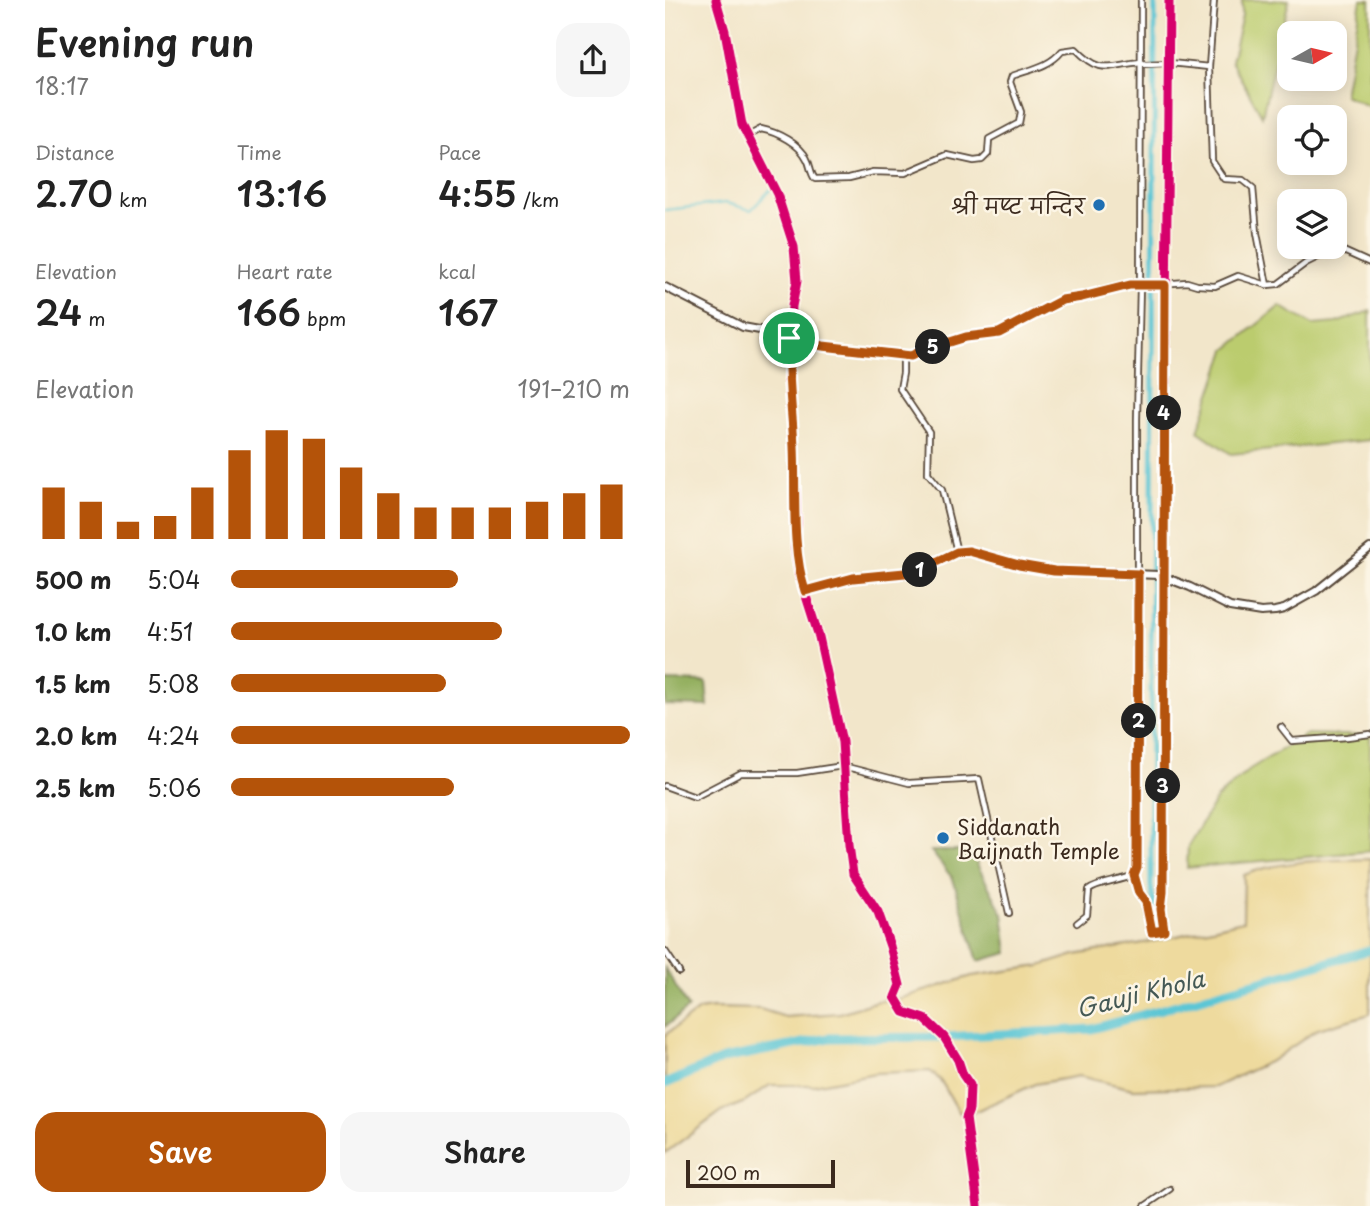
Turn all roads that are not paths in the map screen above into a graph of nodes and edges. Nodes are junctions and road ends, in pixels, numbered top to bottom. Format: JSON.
{"nodes":[{"id":1,"x":716,"y":0,"type":"edge"},
{"id":2,"x":1141,"y":0,"type":"edge"},
{"id":3,"x":1170,"y":0,"type":"edge"},
{"id":4,"x":1214,"y":0,"type":"edge"},
{"id":5,"x":1143,"y":63,"type":"junction"},
{"id":6,"x":1167,"y":64,"type":"junction"},
{"id":7,"x":1209,"y":67,"type":"junction"},
{"id":8,"x":748,"y":136,"type":"junction"},
{"id":9,"x":1370,"y":264,"type":"edge"},
{"id":10,"x":1142,"y":285,"type":"junction"},
{"id":11,"x":1164,"y":285,"type":"junction"},
{"id":12,"x":1267,"y":285,"type":"junction"},
{"id":13,"x":665,"y":287,"type":"edge"},
{"id":14,"x":789,"y":338,"type":"junction"},
{"id":15,"x":903,"y":357,"type":"junction"},
{"id":16,"x":1370,"y":548,"type":"edge"},
{"id":17,"x":957,"y":552,"type":"junction"},
{"id":18,"x":1140,"y":575,"type":"junction"},
{"id":19,"x":1161,"y":576,"type":"junction"},
{"id":20,"x":805,"y":591,"type":"junction"},
{"id":21,"x":1281,"y":727,"type":"dead end"},
{"id":22,"x":1370,"y":734,"type":"edge"},
{"id":23,"x":843,"y":766,"type":"junction"},
{"id":24,"x":665,"y":786,"type":"edge"},
{"id":25,"x":1134,"y":875,"type":"junction"},
{"id":26,"x":1009,"y":913,"type":"dead end"},
{"id":27,"x":1077,"y":923,"type":"dead end"},
{"id":28,"x":665,"y":951,"type":"edge"},
{"id":29,"x":679,"y":972,"type":"dead end"},
{"id":30,"x":1170,"y":1189,"type":"dead end"},
{"id":31,"x":978,"y":1206,"type":"edge"},
{"id":32,"x":1145,"y":1206,"type":"edge"}],
"edges":[{"from":1,"to":8,"type":"street"},
{"from":2,"to":5,"type":"street"},
{"from":3,"to":6,"type":"street"},
{"from":4,"to":7,"type":"street"},
{"from":5,"to":6,"type":"street"},
{"from":5,"to":8,"type":"street"},
{"from":5,"to":10,"type":"street"},
{"from":6,"to":7,"type":"street"},
{"from":6,"to":11,"type":"street"},
{"from":7,"to":12,"type":"street"},
{"from":8,"to":14,"type":"street"},
{"from":9,"to":12,"type":"street"},
{"from":10,"to":11,"type":"street"},
{"from":10,"to":15,"type":"street"},
{"from":10,"to":18,"type":"street"},
{"from":11,"to":12,"type":"street"},
{"from":11,"to":19,"type":"street"},
{"from":13,"to":14,"type":"street"},
{"from":14,"to":15,"type":"street"},
{"from":14,"to":20,"type":"street"},
{"from":15,"to":17,"type":"street"},
{"from":16,"to":19,"type":"street"},
{"from":17,"to":18,"type":"street"},
{"from":17,"to":20,"type":"street"},
{"from":18,"to":19,"type":"street"},
{"from":18,"to":25,"type":"street"},
{"from":19,"to":25,"type":"street"},
{"from":20,"to":23,"type":"street"},
{"from":21,"to":22,"type":"street"},
{"from":23,"to":24,"type":"street"},
{"from":23,"to":26,"type":"street"},
{"from":23,"to":31,"type":"street"},
{"from":25,"to":27,"type":"street"},
{"from":28,"to":29,"type":"street"},
{"from":30,"to":32,"type":"street"}]}
